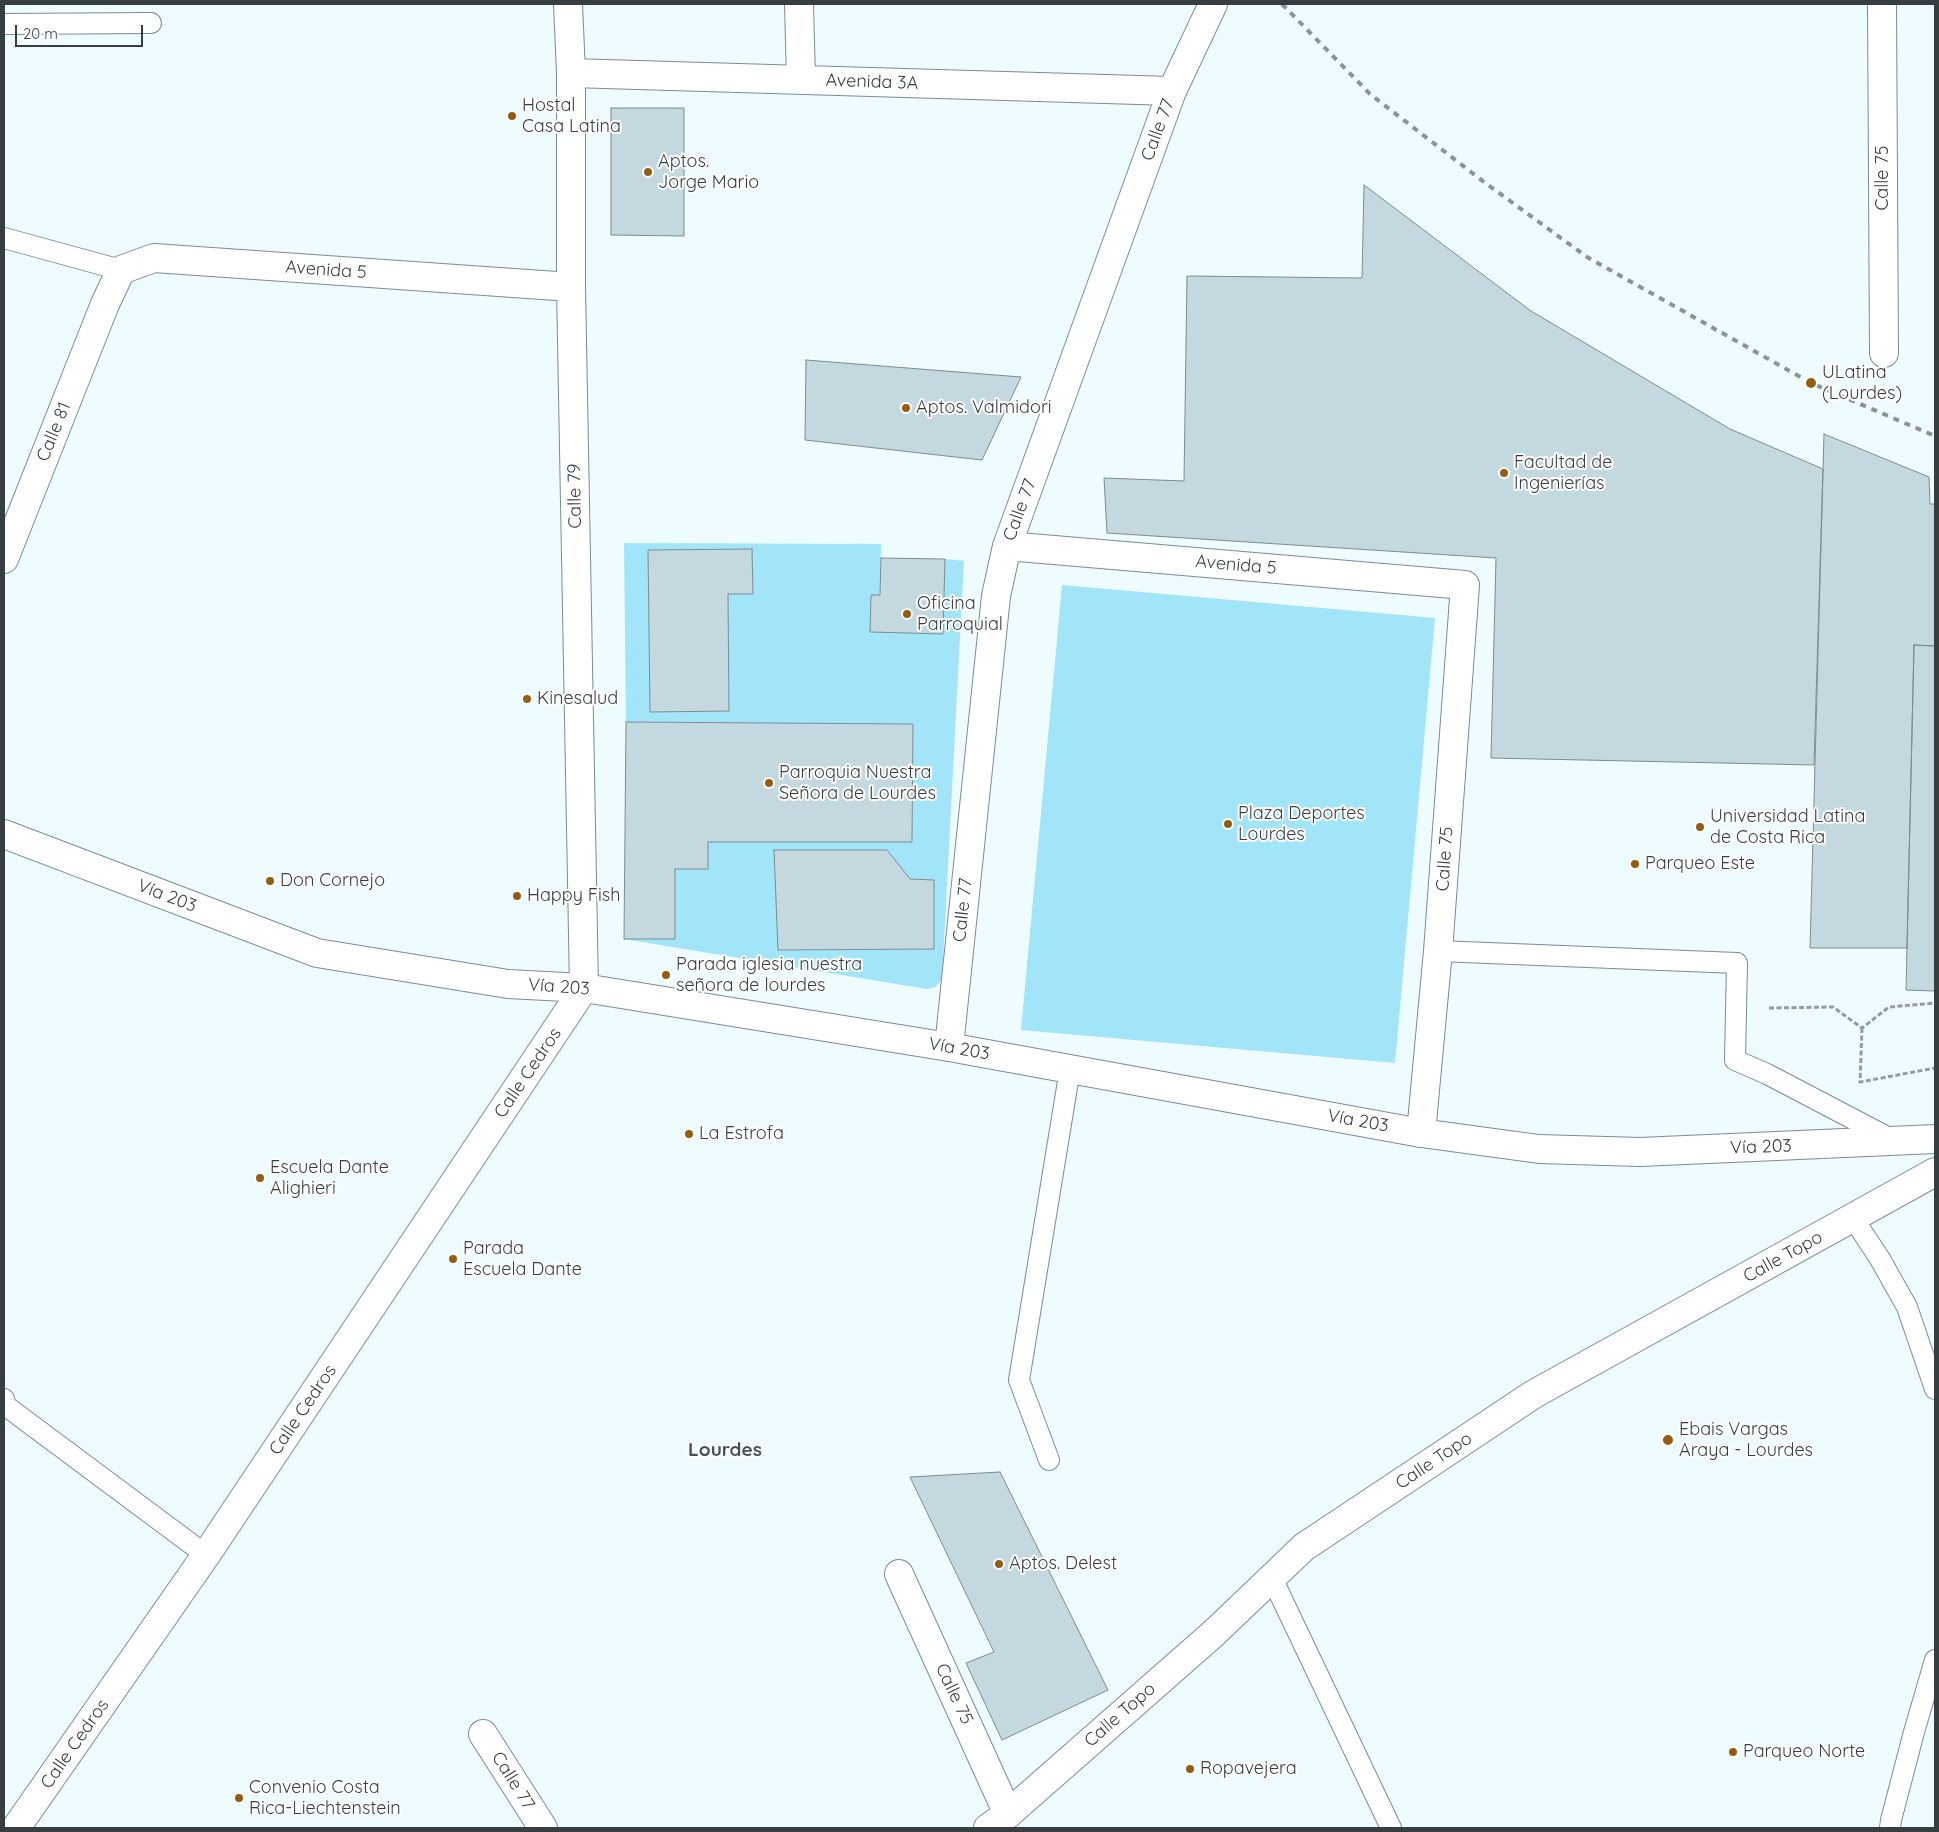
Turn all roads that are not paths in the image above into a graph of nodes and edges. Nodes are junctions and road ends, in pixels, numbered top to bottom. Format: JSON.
{"nodes":[{"id":1,"x":568,"y":4,"type":"edge"},
{"id":2,"x":799,"y":4,"type":"edge"},
{"id":3,"x":1213,"y":4,"type":"edge"},
{"id":4,"x":1882,"y":4,"type":"edge"},
{"id":5,"x":151,"y":23,"type":"dead end"},
{"id":6,"x":4,"y":24,"type":"edge"},
{"id":7,"x":571,"y":73,"type":"junction"},
{"id":8,"x":801,"y":80,"type":"junction"},
{"id":9,"x":1172,"y":91,"type":"junction"},
{"id":10,"x":4,"y":238,"type":"edge"},
{"id":11,"x":121,"y":270,"type":"junction"},
{"id":12,"x":571,"y":287,"type":"junction"},
{"id":13,"x":1884,"y":353,"type":"dead end"},
{"id":14,"x":1007,"y":546,"type":"junction"},
{"id":15,"x":4,"y":559,"type":"edge"},
{"id":16,"x":1465,"y":585,"type":"joint"},
{"id":17,"x":4,"y":834,"type":"edge"},
{"id":18,"x":1438,"y":951,"type":"junction"},
{"id":19,"x":584,"y":988,"type":"junction"},
{"id":20,"x":949,"y":1047,"type":"junction"},
{"id":21,"x":1070,"y":1069,"type":"junction"},
{"id":22,"x":1421,"y":1133,"type":"junction"},
{"id":23,"x":1935,"y":1140,"type":"edge"},
{"id":24,"x":1896,"y":1141,"type":"junction"},
{"id":25,"x":1935,"y":1172,"type":"edge"},
{"id":26,"x":1853,"y":1218,"type":"junction"},
{"id":27,"x":1935,"y":1389,"type":"edge"},
{"id":28,"x":4,"y":1399,"type":"edge"},
{"id":29,"x":1049,"y":1460,"type":"dead end"},
{"id":30,"x":206,"y":1555,"type":"junction"},
{"id":31,"x":899,"y":1574,"type":"dead end"},
{"id":32,"x":1272,"y":1578,"type":"junction"},
{"id":33,"x":1935,"y":1660,"type":"edge"},
{"id":34,"x":482,"y":1734,"type":"dead end"},
{"id":35,"x":998,"y":1821,"type":"edge"},
{"id":36,"x":16,"y":1828,"type":"edge"},
{"id":37,"x":542,"y":1828,"type":"edge"},
{"id":38,"x":1391,"y":1828,"type":"edge"},
{"id":39,"x":1890,"y":1828,"type":"edge"}],
"edges":[{"from":1,"to":7,"type":"street","name":"Calle 79"},
{"from":2,"to":8,"type":"street"},
{"from":3,"to":9,"type":"street","name":"Calle 77"},
{"from":4,"to":13,"type":"street","name":"Calle 75"},
{"from":5,"to":6,"type":"lane"},
{"from":7,"to":8,"type":"street","name":"Avenida 3A"},
{"from":7,"to":12,"type":"street","name":"Calle 79"},
{"from":8,"to":9,"type":"street","name":"Avenida 3A"},
{"from":9,"to":14,"type":"street","name":"Calle 77"},
{"from":10,"to":11,"type":"lane"},
{"from":11,"to":12,"type":"street","name":"Avenida 5"},
{"from":11,"to":15,"type":"street","name":"Calle 81"},
{"from":12,"to":19,"type":"street","name":"Calle 79"},
{"from":14,"to":16,"type":"street","name":"Avenida 5"},
{"from":14,"to":20,"type":"street","name":"Calle 77"},
{"from":16,"to":18,"type":"street","name":"Calle 75"},
{"from":17,"to":19,"type":"street","name":"Vía 203"},
{"from":18,"to":22,"type":"street","name":"Calle 75"},
{"from":18,"to":24,"type":"lane"},
{"from":19,"to":20,"type":"street","name":"Vía 203"},
{"from":19,"to":30,"type":"street","name":"Calle Cedros"},
{"from":20,"to":21,"type":"street","name":"Vía 203"},
{"from":21,"to":22,"type":"street","name":"Vía 203"},
{"from":21,"to":29,"type":"lane"},
{"from":22,"to":24,"type":"street","name":"Vía 203"},
{"from":23,"to":24,"type":"street","name":"Vía 203"},
{"from":25,"to":26,"type":"street","name":"Calle Topo"},
{"from":26,"to":27,"type":"lane"},
{"from":26,"to":32,"type":"street","name":"Calle Topo"},
{"from":28,"to":30,"type":"lane"},
{"from":30,"to":36,"type":"street","name":"Calle Cedros"},
{"from":31,"to":35,"type":"street","name":"Calle 75"},
{"from":32,"to":35,"type":"street","name":"Calle Topo"},
{"from":32,"to":38,"type":"lane"},
{"from":33,"to":39,"type":"lane"},
{"from":34,"to":37,"type":"street","name":"Calle 77"}]}
